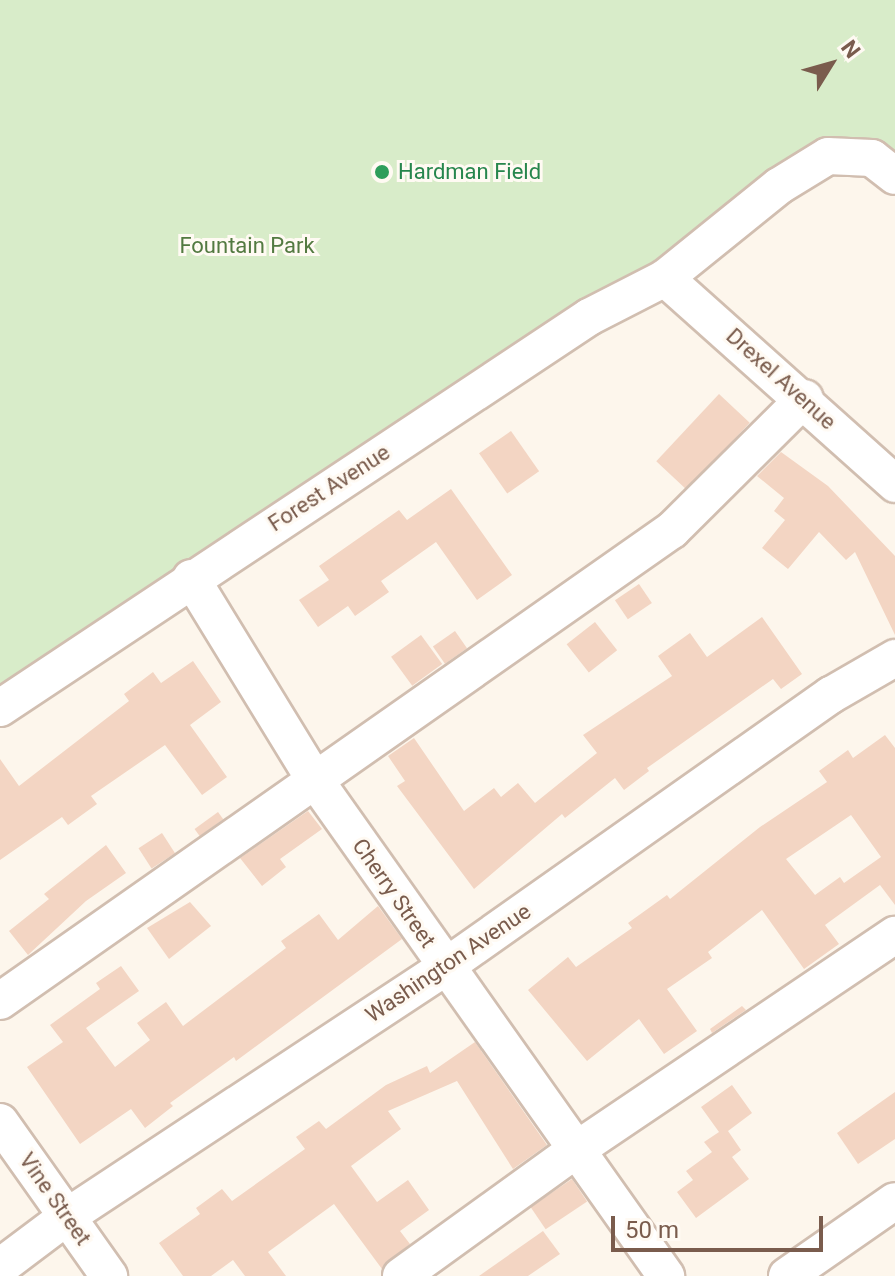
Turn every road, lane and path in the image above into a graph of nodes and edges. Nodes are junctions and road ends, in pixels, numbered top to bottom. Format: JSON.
{"nodes":[{"id":1,"x":895,"y":176,"type":"edge"},
{"id":2,"x":665,"y":278,"type":"junction"},
{"id":3,"x":805,"y":398,"type":"junction"},
{"id":4,"x":895,"y":484,"type":"edge"},
{"id":5,"x":191,"y":578,"type":"junction"},
{"id":6,"x":895,"y":658,"type":"edge"},
{"id":7,"x":0,"y":708,"type":"edge"},
{"id":8,"x":315,"y":780,"type":"junction"},
{"id":9,"x":895,"y":935,"type":"edge"},
{"id":10,"x":445,"y":967,"type":"junction"},
{"id":11,"x":0,"y":1001,"type":"edge"},
{"id":12,"x":0,"y":1122,"type":"edge"},
{"id":13,"x":576,"y":1150,"type":"junction"},
{"id":14,"x":895,"y":1201,"type":"edge"},
{"id":15,"x":68,"y":1216,"type":"junction"},
{"id":16,"x":0,"y":1267,"type":"edge"},
{"id":17,"x":109,"y":1276,"type":"edge"},
{"id":18,"x":401,"y":1276,"type":"edge"},
{"id":19,"x":666,"y":1276,"type":"edge"},
{"id":20,"x":787,"y":1276,"type":"edge"}],
"edges":[{"from":1,"to":2,"type":"street","name":"Forest Avenue"},
{"from":2,"to":3,"type":"street","name":"Drexel Avenue"},
{"from":2,"to":5,"type":"street","name":"Forest Avenue"},
{"from":3,"to":4,"type":"street","name":"Drexel Avenue"},
{"from":3,"to":8,"type":"street"},
{"from":5,"to":7,"type":"street","name":"Forest Avenue"},
{"from":5,"to":8,"type":"street","name":"Cherry Street"},
{"from":6,"to":10,"type":"street","name":"Washington Avenue"},
{"from":8,"to":10,"type":"street","name":"Cherry Street"},
{"from":8,"to":11,"type":"street"},
{"from":9,"to":13,"type":"street"},
{"from":10,"to":13,"type":"street","name":"Cherry Street"},
{"from":10,"to":15,"type":"street","name":"Washington Avenue"},
{"from":12,"to":15,"type":"street","name":"Vine Street"},
{"from":13,"to":18,"type":"street"},
{"from":13,"to":19,"type":"street","name":"Cherry Street"},
{"from":14,"to":20,"type":"street"},
{"from":15,"to":16,"type":"street","name":"Washington Avenue"},
{"from":15,"to":17,"type":"street","name":"Vine Street"}]}
